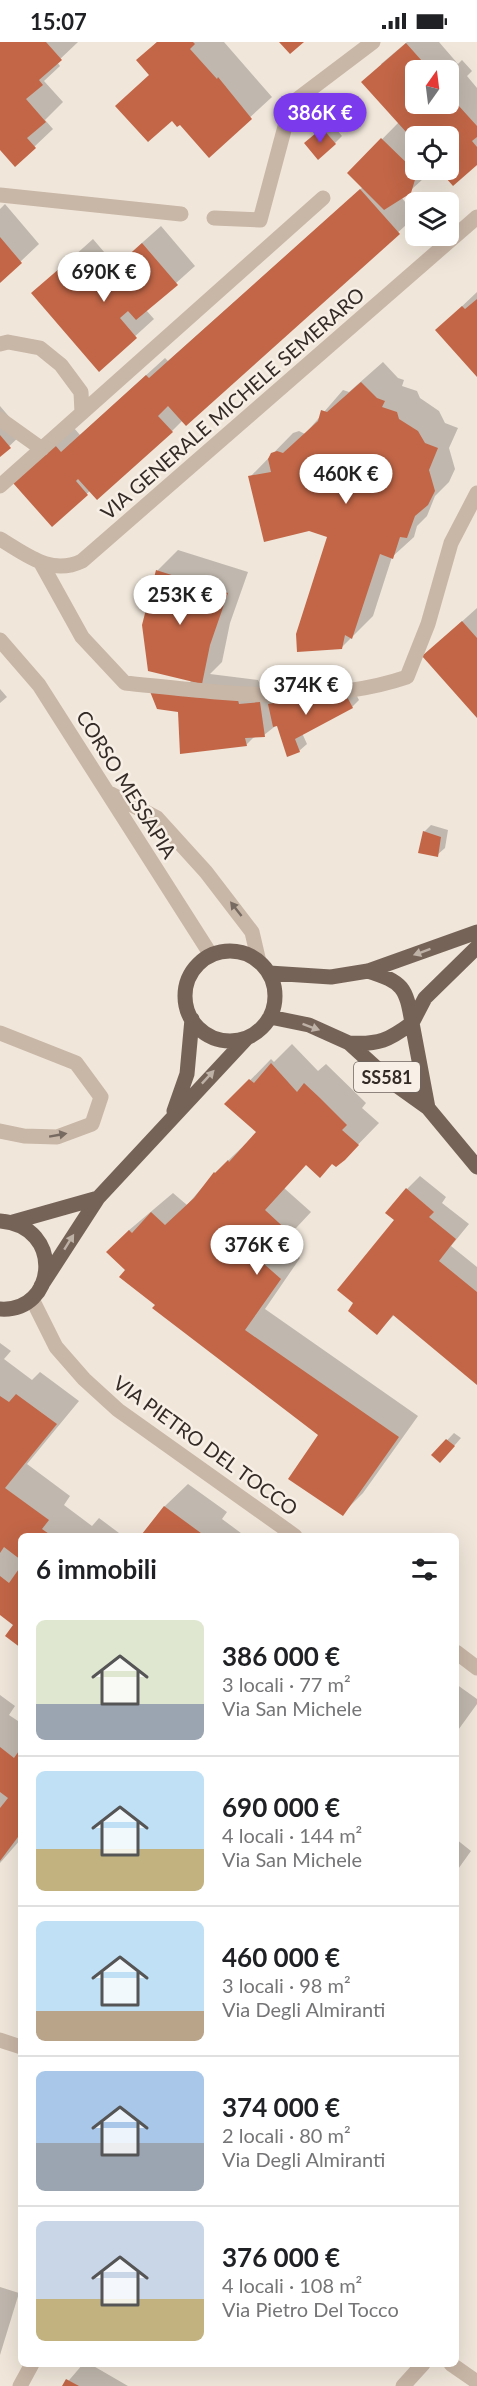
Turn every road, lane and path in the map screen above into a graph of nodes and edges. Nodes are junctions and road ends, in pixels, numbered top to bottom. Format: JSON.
{"nodes":[{"id":1,"x":373,"y":42,"type":"edge"},
{"id":2,"x":0,"y":195,"type":"edge"},
{"id":3,"x":323,"y":198,"type":"dead end"},
{"id":4,"x":181,"y":214,"type":"dead end"},
{"id":5,"x":477,"y":217,"type":"edge"},
{"id":6,"x":214,"y":218,"type":"dead end"},
{"id":7,"x":0,"y":344,"type":"edge"},
{"id":8,"x":82,"y":413,"type":"junction"},
{"id":9,"x":0,"y":419,"type":"edge"},
{"id":10,"x":42,"y":449,"type":"junction"},
{"id":11,"x":0,"y":486,"type":"edge"},
{"id":12,"x":477,"y":493,"type":"edge"},
{"id":13,"x":0,"y":539,"type":"edge"},
{"id":14,"x":41,"y":563,"type":"junction"},
{"id":15,"x":0,"y":640,"type":"edge"},
{"id":16,"x":110,"y":794,"type":"junction"},
{"id":17,"x":477,"y":932,"type":"edge"},
{"id":18,"x":477,"y":947,"type":"edge"},
{"id":19,"x":211,"y":955,"type":"junction"},
{"id":20,"x":264,"y":968,"type":"junction"},
{"id":21,"x":368,"y":971,"type":"junction"},
{"id":22,"x":270,"y":1017,"type":"junction"},
{"id":23,"x":192,"y":1019,"type":"junction"},
{"id":24,"x":412,"y":1023,"type":"junction"},
{"id":25,"x":0,"y":1033,"type":"edge"},
{"id":26,"x":246,"y":1038,"type":"junction"},
{"id":27,"x":349,"y":1043,"type":"junction"},
{"id":28,"x":428,"y":1108,"type":"junction"},
{"id":29,"x":172,"y":1117,"type":"junction"},
{"id":30,"x":0,"y":1131,"type":"edge"},
{"id":31,"x":477,"y":1167,"type":"edge"},
{"id":32,"x":98,"y":1198,"type":"junction"},
{"id":33,"x":6,"y":1221,"type":"edge"},
{"id":34,"x":41,"y":1286,"type":"junction"},
{"id":35,"x":32,"y":1299,"type":"junction"},
{"id":36,"x":0,"y":1309,"type":"edge"},
{"id":37,"x":291,"y":1533,"type":"edge"},
{"id":38,"x":459,"y":1654,"type":"edge"},
{"id":39,"x":477,"y":1668,"type":"edge"},
{"id":40,"x":0,"y":2040,"type":"edge"},
{"id":41,"x":18,"y":2046,"type":"edge"},
{"id":42,"x":30,"y":2367,"type":"edge"},
{"id":43,"x":420,"y":2367,"type":"edge"},
{"id":44,"x":455,"y":2367,"type":"edge"},
{"id":45,"x":477,"y":2382,"type":"edge"},
{"id":46,"x":20,"y":2386,"type":"edge"},
{"id":47,"x":403,"y":2386,"type":"edge"}],
"edges":[{"from":1,"to":6,"type":"street"},
{"from":2,"to":4,"type":"street"},
{"from":3,"to":8,"type":"street"},
{"from":5,"to":14,"type":"street","name":"VIA GENERALE MICHELE SEMERARO"},
{"from":7,"to":8,"type":"street"},
{"from":8,"to":10,"type":"street"},
{"from":9,"to":10,"type":"street"},
{"from":10,"to":11,"type":"street"},
{"from":12,"to":14,"type":"street"},
{"from":13,"to":14,"type":"street","name":"VIA GENERALE MICHELE SEMERARO"},
{"from":15,"to":16,"type":"street","name":"CORSO MESSAPIA"},
{"from":16,"to":19,"type":"street","name":"CORSO MESSAPIA"},
{"from":20,"to":16,"type":"street","one_way":true},
{"from":17,"to":21,"type":"main road","one_way":true},
{"from":18,"to":24,"type":"main road"},
{"from":19,"to":20,"type":"main road"},
{"from":19,"to":23,"type":"main road"},
{"from":20,"to":21,"type":"main road"},
{"from":20,"to":22,"type":"main road"},
{"from":21,"to":24,"type":"main road"},
{"from":22,"to":26,"type":"main road"},
{"from":22,"to":27,"type":"main road","number":"SS581","one_way":true},
{"from":23,"to":26,"type":"main road"},
{"from":23,"to":29,"type":"main road"},
{"from":24,"to":27,"type":"main road"},
{"from":24,"to":28,"type":"main road","number":"SS581"},
{"from":30,"to":25,"type":"street","one_way":true},
{"from":29,"to":26,"type":"main road","one_way":true},
{"from":27,"to":28,"type":"main road","number":"SS581"},
{"from":28,"to":31,"type":"main road","number":"SS581"},
{"from":29,"to":32,"type":"main road"},
{"from":32,"to":33,"type":"main road"},
{"from":34,"to":32,"type":"main road","one_way":true},
{"from":33,"to":34,"type":"main road"},
{"from":34,"to":35,"type":"main road"},
{"from":35,"to":36,"type":"main road"},
{"from":35,"to":37,"type":"street","name":"VIA PIETRO DEL TOCCO"},
{"from":38,"to":39,"type":"street"},
{"from":40,"to":41,"type":"street"},
{"from":42,"to":46,"type":"street"},
{"from":43,"to":47,"type":"street"},
{"from":44,"to":45,"type":"street"}]}
